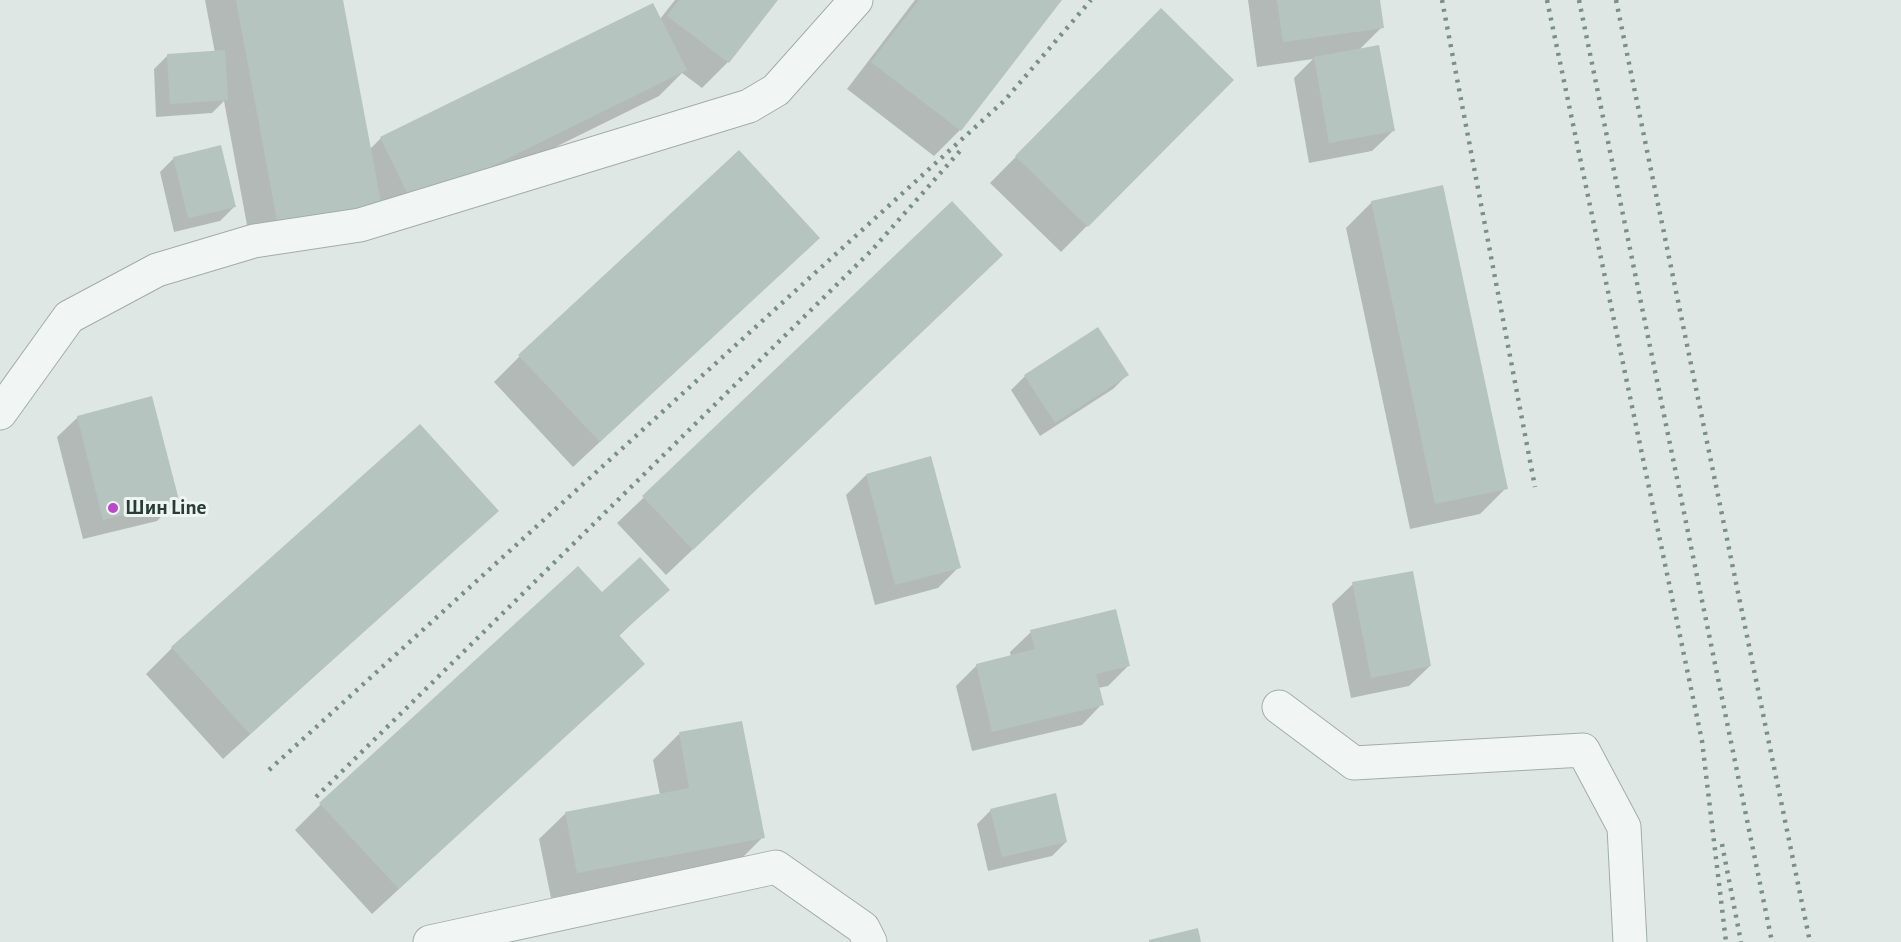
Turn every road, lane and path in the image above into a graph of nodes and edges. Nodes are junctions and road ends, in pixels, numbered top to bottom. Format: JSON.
{"nodes":[{"id":1,"x":856,"y":0,"type":"edge"},
{"id":2,"x":0,"y":413,"type":"edge"},
{"id":3,"x":1279,"y":707,"type":"dead end"},
{"id":4,"x":430,"y":942,"type":"edge"},
{"id":5,"x":870,"y":942,"type":"edge"},
{"id":6,"x":1630,"y":942,"type":"edge"}],
"edges":[{"from":1,"to":2,"type":"street"},
{"from":3,"to":6,"type":"street"},
{"from":4,"to":5,"type":"street"}]}
